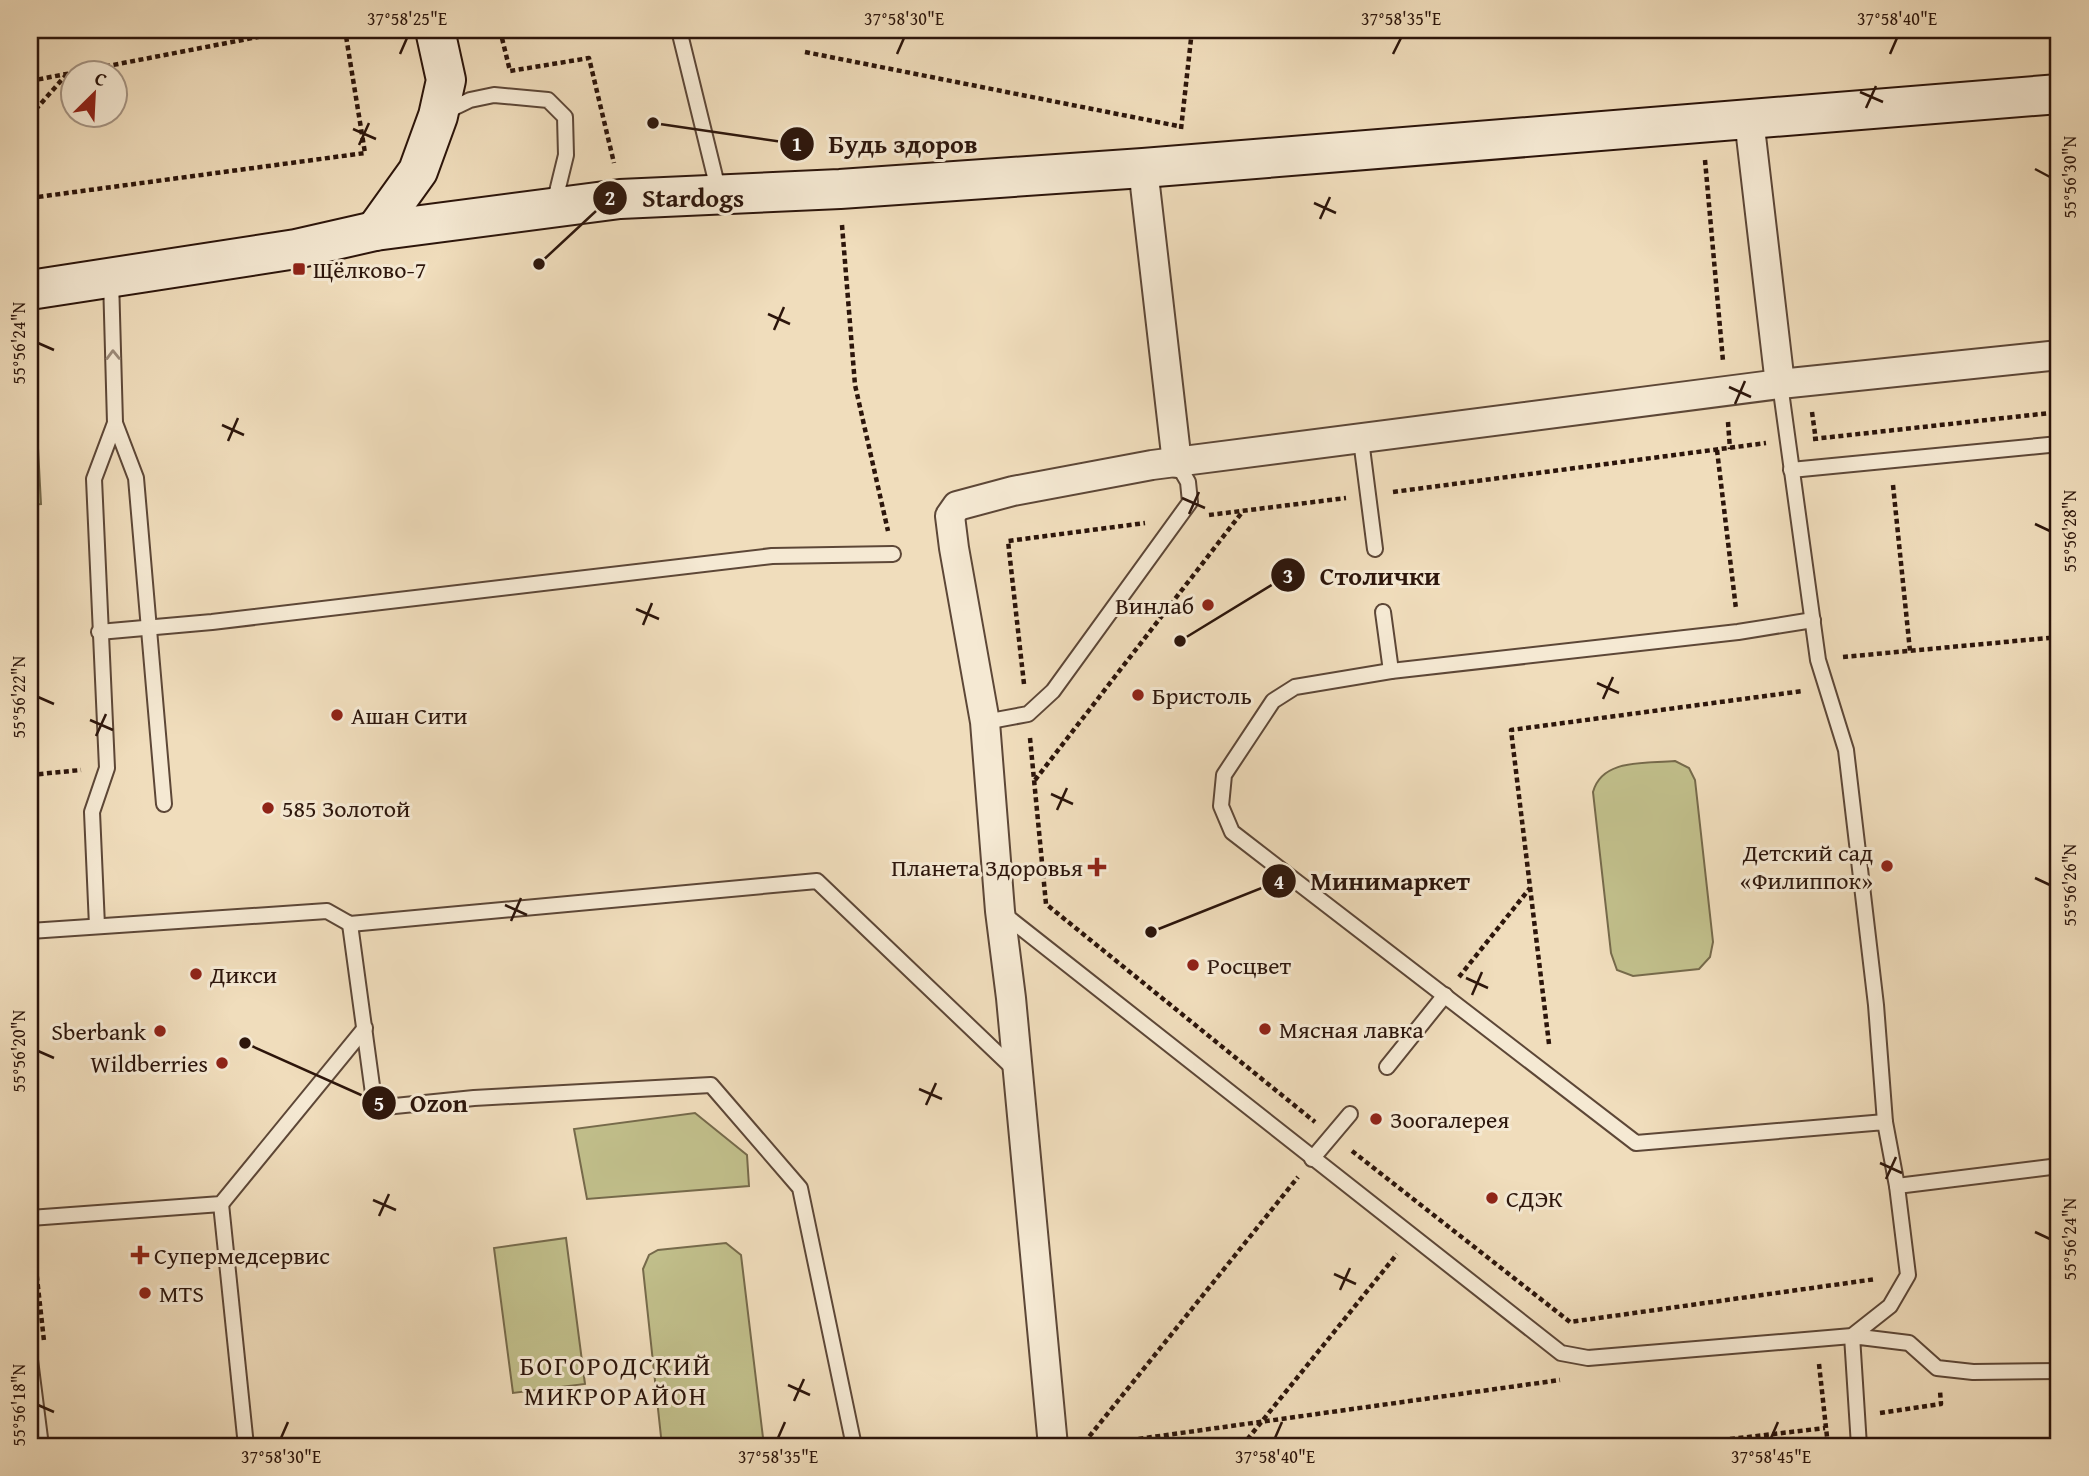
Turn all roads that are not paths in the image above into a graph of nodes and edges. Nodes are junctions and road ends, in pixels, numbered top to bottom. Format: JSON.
{"nodes":[{"id":1,"x":435,"y":30,"type":"edge"},
{"id":2,"x":679,"y":30,"type":"edge"},
{"id":3,"x":2059,"y":94,"type":"edge"},
{"id":4,"x":438,"y":116,"type":"junction"},
{"id":5,"x":1749,"y":119,"type":"junction"},
{"id":6,"x":1143,"y":168,"type":"junction"},
{"id":7,"x":719,"y":194,"type":"junction"},
{"id":8,"x":554,"y":205,"type":"junction"},
{"id":9,"x":375,"y":231,"type":"junction"},
{"id":10,"x":111,"y":277,"type":"junction"},
{"id":11,"x":30,"y":290,"type":"edge"},
{"id":12,"x":2059,"y":355,"type":"edge"},
{"id":13,"x":1780,"y":384,"type":"junction"},
{"id":14,"x":115,"y":423,"type":"junction"},
{"id":15,"x":1361,"y":440,"type":"junction"},
{"id":16,"x":2059,"y":444,"type":"edge"},
{"id":17,"x":1177,"y":463,"type":"junction"},
{"id":18,"x":1791,"y":470,"type":"junction"},
{"id":19,"x":1375,"y":549,"type":"dead end"},
{"id":20,"x":893,"y":554,"type":"road end"},
{"id":21,"x":1383,"y":612,"type":"dead end"},
{"id":22,"x":1813,"y":620,"type":"junction"},
{"id":23,"x":150,"y":628,"type":"junction"},
{"id":24,"x":99,"y":632,"type":"junction"},
{"id":25,"x":1391,"y":671,"type":"junction"},
{"id":26,"x":985,"y":722,"type":"junction"},
{"id":27,"x":164,"y":804,"type":"dead end"},
{"id":28,"x":1000,"y":911,"type":"junction"},
{"id":29,"x":350,"y":924,"type":"junction"},
{"id":30,"x":97,"y":926,"type":"junction"},
{"id":31,"x":30,"y":931,"type":"edge"},
{"id":32,"x":1445,"y":995,"type":"junction"},
{"id":33,"x":365,"y":1028,"type":"junction"},
{"id":34,"x":1387,"y":1067,"type":"dead end"},
{"id":35,"x":1015,"y":1070,"type":"junction"},
{"id":36,"x":1350,"y":1114,"type":"dead end"},
{"id":37,"x":1885,"y":1122,"type":"junction"},
{"id":38,"x":1312,"y":1159,"type":"junction"},
{"id":39,"x":2059,"y":1166,"type":"edge"},
{"id":40,"x":1897,"y":1186,"type":"junction"},
{"id":41,"x":221,"y":1204,"type":"junction"},
{"id":42,"x":30,"y":1218,"type":"edge"},
{"id":43,"x":1852,"y":1336,"type":"junction"},
{"id":44,"x":30,"y":1360,"type":"edge"},
{"id":45,"x":2059,"y":1374,"type":"edge"},
{"id":46,"x":1052,"y":1434,"type":"edge"},
{"id":47,"x":41,"y":1446,"type":"edge"},
{"id":48,"x":246,"y":1446,"type":"edge"},
{"id":49,"x":854,"y":1446,"type":"edge"},
{"id":50,"x":1859,"y":1446,"type":"edge"}],
"edges":[{"from":1,"to":4,"type":"street"},
{"from":2,"to":7,"type":"lane"},
{"from":3,"to":5,"type":"street"},
{"from":4,"to":8,"type":"lane"},
{"from":4,"to":9,"type":"street"},
{"from":5,"to":6,"type":"street"},
{"from":5,"to":13,"type":"street"},
{"from":6,"to":7,"type":"street"},
{"from":6,"to":17,"type":"street"},
{"from":7,"to":8,"type":"street"},
{"from":8,"to":9,"type":"street"},
{"from":9,"to":10,"type":"street"},
{"from":10,"to":11,"type":"street"},
{"from":14,"to":10,"type":"lane","one_way":true},
{"from":12,"to":13,"type":"street"},
{"from":13,"to":15,"type":"street"},
{"from":13,"to":18,"type":"lane"},
{"from":14,"to":23,"type":"lane"},
{"from":14,"to":24,"type":"lane"},
{"from":15,"to":17,"type":"street"},
{"from":15,"to":19,"type":"lane"},
{"from":16,"to":18,"type":"lane"},
{"from":17,"to":26,"type":"lane"},
{"from":17,"to":26,"type":"street"},
{"from":18,"to":22,"type":"lane"},
{"from":20,"to":23,"type":"lane"},
{"from":21,"to":25,"type":"lane"},
{"from":22,"to":25,"type":"lane"},
{"from":22,"to":37,"type":"lane"},
{"from":23,"to":24,"type":"lane"},
{"from":23,"to":27,"type":"lane"},
{"from":24,"to":30,"type":"lane"},
{"from":25,"to":32,"type":"lane"},
{"from":26,"to":28,"type":"street"},
{"from":28,"to":35,"type":"street"},
{"from":28,"to":38,"type":"lane"},
{"from":29,"to":30,"type":"lane"},
{"from":29,"to":33,"type":"lane"},
{"from":29,"to":35,"type":"lane"},
{"from":30,"to":31,"type":"lane"},
{"from":32,"to":34,"type":"lane"},
{"from":32,"to":37,"type":"lane"},
{"from":33,"to":41,"type":"lane"},
{"from":33,"to":49,"type":"lane"},
{"from":35,"to":46,"type":"street"},
{"from":36,"to":38,"type":"lane"},
{"from":37,"to":40,"type":"lane"},
{"from":38,"to":43,"type":"lane"},
{"from":39,"to":40,"type":"lane"},
{"from":40,"to":43,"type":"lane"},
{"from":41,"to":42,"type":"lane"},
{"from":41,"to":48,"type":"lane"},
{"from":43,"to":45,"type":"lane"},
{"from":43,"to":50,"type":"lane"},
{"from":44,"to":47,"type":"lane"}]}
